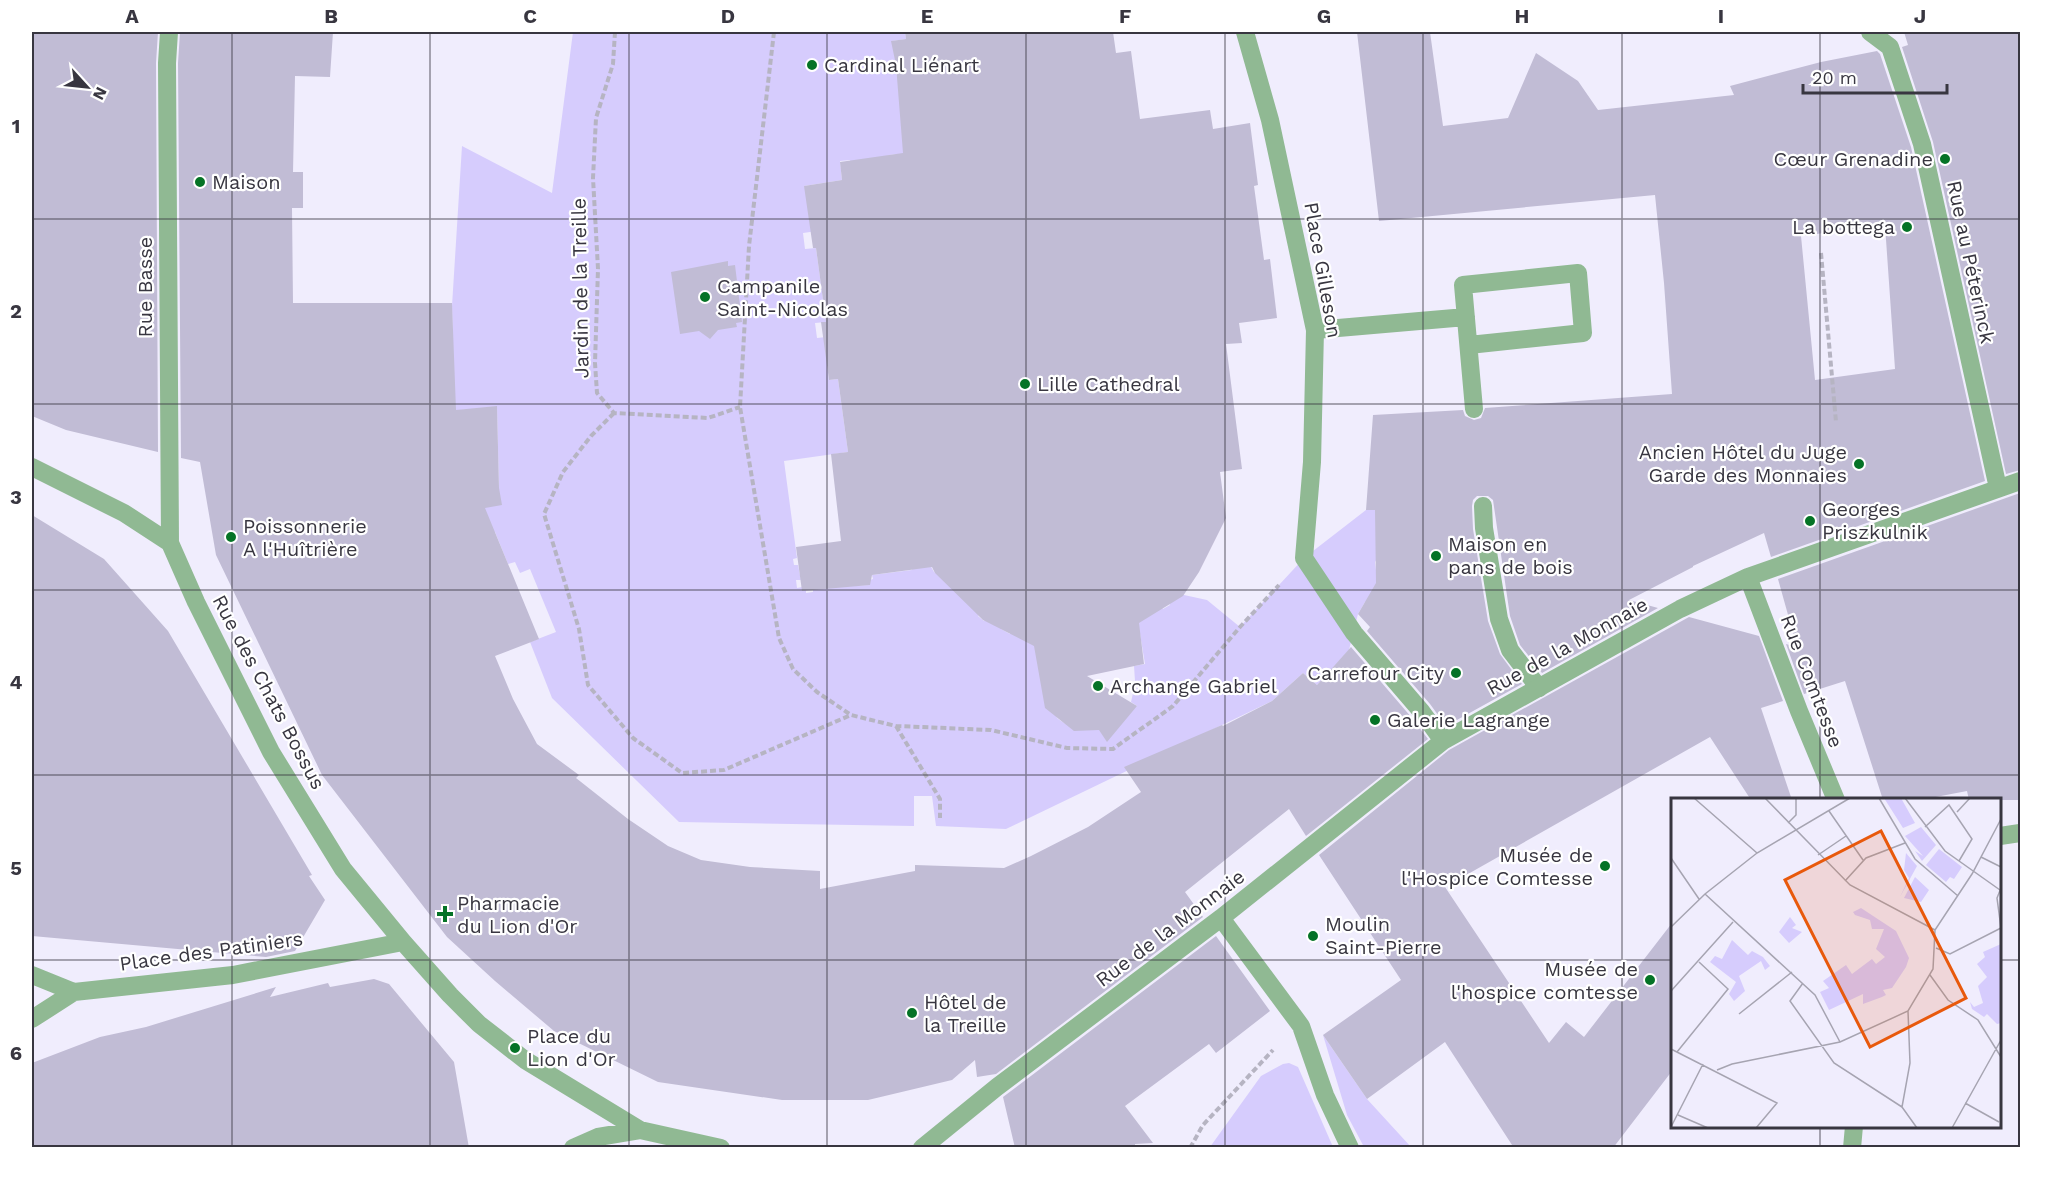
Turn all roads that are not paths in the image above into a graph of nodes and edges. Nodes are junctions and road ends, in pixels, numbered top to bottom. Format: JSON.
{"nodes":[{"id":1,"x":169,"y":32,"type":"edge"},
{"id":2,"x":1245,"y":32,"type":"edge"},
{"id":3,"x":1870,"y":32,"type":"edge"},
{"id":4,"x":1466,"y":316,"type":"junction"},
{"id":5,"x":1315,"y":330,"type":"junction"},
{"id":6,"x":1468,"y":345,"type":"junction"},
{"id":7,"x":1474,"y":409,"type":"dead end"},
{"id":8,"x":32,"y":467,"type":"edge"},
{"id":9,"x":2020,"y":481,"type":"edge"},
{"id":10,"x":1998,"y":488,"type":"junction"},
{"id":11,"x":1483,"y":506,"type":"dead end"},
{"id":12,"x":170,"y":543,"type":"junction"},
{"id":13,"x":1749,"y":578,"type":"junction"},
{"id":14,"x":1539,"y":688,"type":"junction"},
{"id":15,"x":1443,"y":741,"type":"junction"},
{"id":16,"x":1835,"y":798,"type":"edge"},
{"id":17,"x":2020,"y":833,"type":"edge"},
{"id":18,"x":2001,"y":836,"type":"edge"},
{"id":19,"x":1221,"y":918,"type":"junction"},
{"id":20,"x":402,"y":942,"type":"junction"},
{"id":21,"x":32,"y":975,"type":"edge"},
{"id":22,"x":74,"y":992,"type":"junction"},
{"id":23,"x":32,"y":1019,"type":"edge"},
{"id":24,"x":1854,"y":1128,"type":"edge"},
{"id":25,"x":640,"y":1130,"type":"junction"},
{"id":26,"x":573,"y":1148,"type":"edge"},
{"id":27,"x":721,"y":1148,"type":"edge"},
{"id":28,"x":922,"y":1148,"type":"edge"},
{"id":29,"x":1350,"y":1148,"type":"edge"},
{"id":30,"x":1852,"y":1148,"type":"edge"}],
"edges":[{"from":1,"to":12,"type":"street","name":"Rue Basse"},
{"from":2,"to":5,"type":"street","name":"Place Gilleson"},
{"from":3,"to":10,"type":"street","name":"Rue au Péterinck"},
{"from":4,"to":5,"type":"street"},
{"from":4,"to":6,"type":"street"},
{"from":4,"to":6,"type":"street"},
{"from":5,"to":15,"type":"street","name":"Place Gilleson"},
{"from":6,"to":7,"type":"street"},
{"from":8,"to":12,"type":"street"},
{"from":9,"to":10,"type":"street","name":"Rue de la Monnaie"},
{"from":10,"to":13,"type":"street","name":"Rue de la Monnaie"},
{"from":11,"to":14,"type":"street"},
{"from":12,"to":20,"type":"street","name":"Rue des Chats Bossus"},
{"from":13,"to":14,"type":"street","name":"Rue de la Monnaie"},
{"from":13,"to":16,"type":"street","name":"Rue Comtesse"},
{"from":14,"to":15,"type":"street","name":"Rue de la Monnaie"},
{"from":15,"to":19,"type":"street","name":"Rue de la Monnaie"},
{"from":17,"to":18,"type":"street"},
{"from":19,"to":28,"type":"street","name":"Rue de la Monnaie"},
{"from":19,"to":29,"type":"street"},
{"from":20,"to":22,"type":"street","name":"Place des Patiniers"},
{"from":20,"to":25,"type":"street"},
{"from":21,"to":22,"type":"street"},
{"from":22,"to":23,"type":"street","name":"Place des Patiniers"},
{"from":24,"to":30,"type":"street"},
{"from":25,"to":26,"type":"street"},
{"from":25,"to":27,"type":"street"}]}
